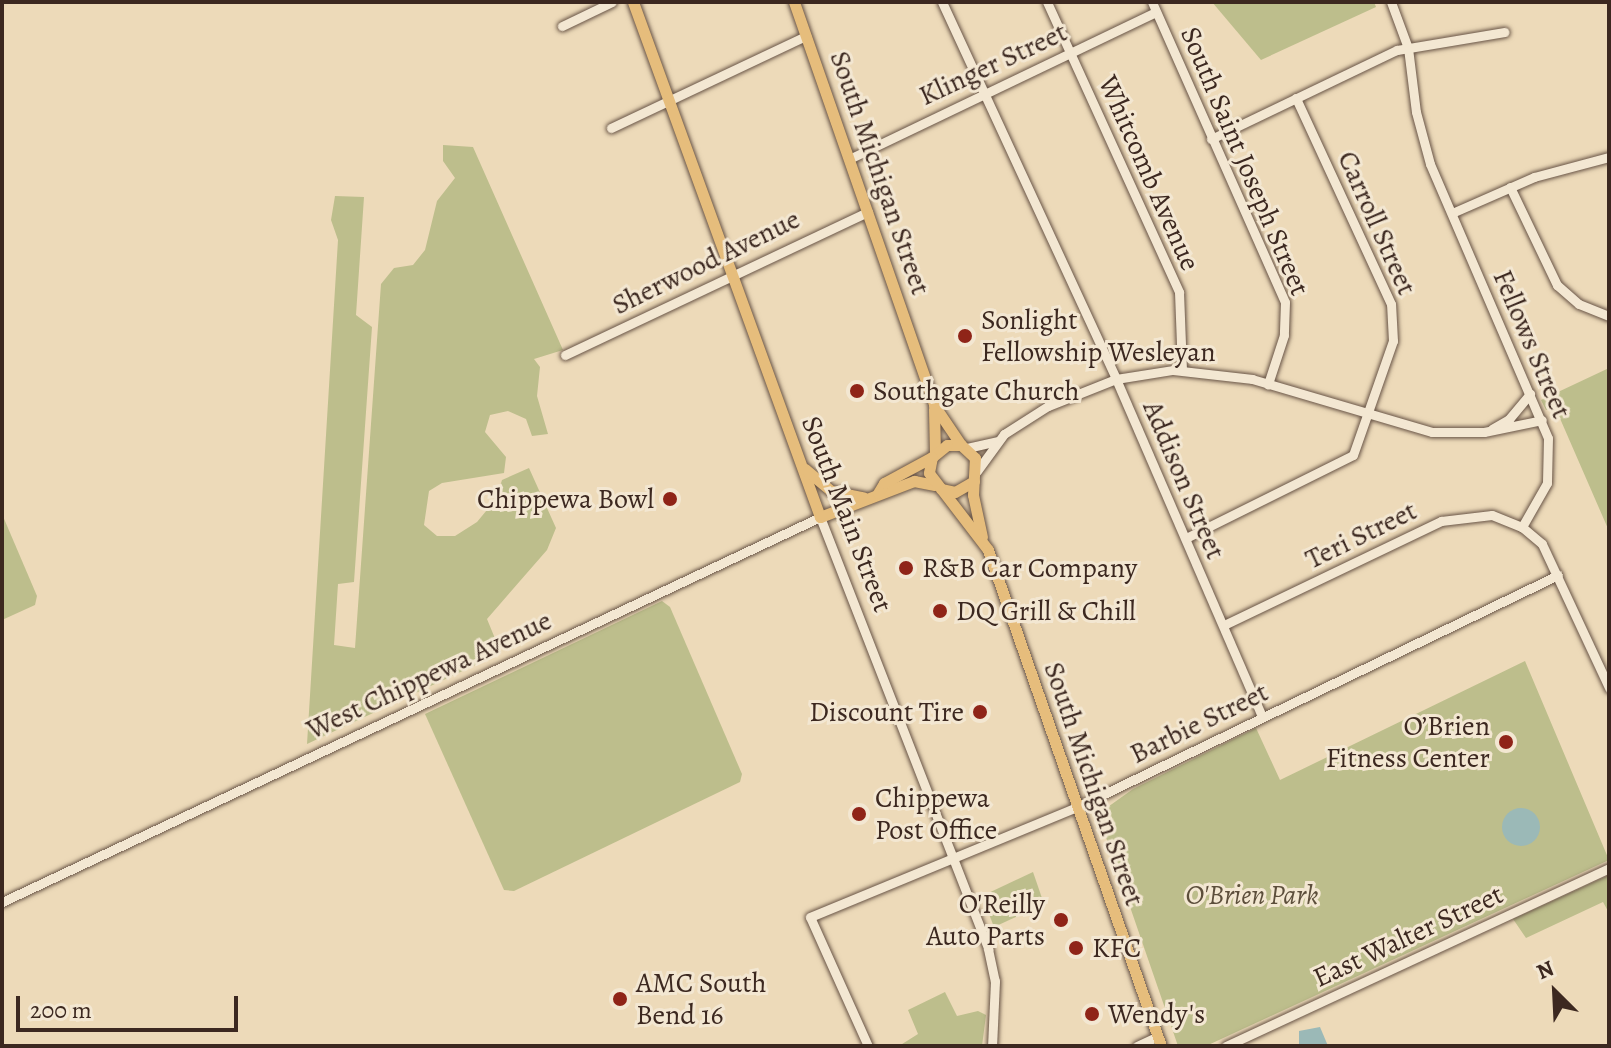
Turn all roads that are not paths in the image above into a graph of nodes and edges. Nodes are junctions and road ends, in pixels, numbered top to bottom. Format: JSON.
{"nodes":[{"id":1,"x":612,"y":2,"type":"edge"},
{"id":2,"x":633,"y":2,"type":"edge"},
{"id":3,"x":794,"y":2,"type":"edge"},
{"id":4,"x":942,"y":2,"type":"edge"},
{"id":5,"x":1047,"y":2,"type":"edge"},
{"id":6,"x":1152,"y":2,"type":"edge"},
{"id":7,"x":1391,"y":2,"type":"edge"},
{"id":8,"x":1156,"y":12,"type":"junction"},
{"id":9,"x":562,"y":26,"type":"dead end"},
{"id":10,"x":1504,"y":32,"type":"dead end"},
{"id":11,"x":806,"y":36,"type":"junction"},
{"id":12,"x":1408,"y":48,"type":"junction"},
{"id":13,"x":1070,"y":52,"type":"junction"},
{"id":14,"x":983,"y":91,"type":"junction"},
{"id":15,"x":1296,"y":98,"type":"junction"},
{"id":16,"x":669,"y":100,"type":"junction"},
{"id":17,"x":611,"y":128,"type":"dead end"},
{"id":18,"x":1211,"y":139,"type":"junction"},
{"id":19,"x":1609,"y":157,"type":"edge"},
{"id":20,"x":849,"y":159,"type":"junction"},
{"id":21,"x":1510,"y":187,"type":"junction"},
{"id":22,"x":868,"y":212,"type":"junction"},
{"id":23,"x":1452,"y":213,"type":"junction"},
{"id":24,"x":734,"y":274,"type":"junction"},
{"id":25,"x":1609,"y":316,"type":"edge"},
{"id":26,"x":565,"y":355,"type":"dead end"},
{"id":27,"x":1182,"y":370,"type":"junction"},
{"id":28,"x":1116,"y":379,"type":"junction"},
{"id":29,"x":1268,"y":384,"type":"junction"},
{"id":30,"x":1530,"y":394,"type":"junction"},
{"id":31,"x":934,"y":405,"type":"junction"},
{"id":32,"x":1370,"y":416,"type":"junction"},
{"id":33,"x":1542,"y":420,"type":"junction"},
{"id":34,"x":1484,"y":432,"type":"junction"},
{"id":35,"x":997,"y":441,"type":"junction"},
{"id":36,"x":964,"y":446,"type":"junction"},
{"id":37,"x":934,"y":454,"type":"junction"},
{"id":38,"x":801,"y":466,"type":"junction"},
{"id":39,"x":976,"y":476,"type":"junction"},
{"id":40,"x":938,"y":487,"type":"junction"},
{"id":41,"x":878,"y":493,"type":"junction"},
{"id":42,"x":866,"y":497,"type":"junction"},
{"id":43,"x":820,"y":517,"type":"junction"},
{"id":44,"x":1522,"y":527,"type":"junction"},
{"id":45,"x":982,"y":537,"type":"junction"},
{"id":46,"x":1186,"y":538,"type":"junction"},
{"id":47,"x":1558,"y":575,"type":"junction"},
{"id":48,"x":1224,"y":625,"type":"junction"},
{"id":49,"x":1609,"y":688,"type":"edge"},
{"id":50,"x":1262,"y":716,"type":"junction"},
{"id":51,"x":1077,"y":807,"type":"junction"},
{"id":52,"x":955,"y":861,"type":"junction"},
{"id":53,"x":1609,"y":868,"type":"edge"},
{"id":54,"x":2,"y":902,"type":"edge"},
{"id":55,"x":1160,"y":1041,"type":"edge"},
{"id":56,"x":868,"y":1046,"type":"edge"},
{"id":57,"x":992,"y":1046,"type":"edge"},
{"id":58,"x":1137,"y":1046,"type":"edge"},
{"id":59,"x":1226,"y":1046,"type":"edge"}],
"edges":[{"from":1,"to":9,"type":"street"},
{"from":2,"to":16,"type":"main road","name":"South Main Street"},
{"from":3,"to":11,"type":"main road","name":"South Michigan Street"},
{"from":4,"to":14,"type":"street","name":"Addison Street"},
{"from":5,"to":13,"type":"street","name":"Whitcomb Avenue"},
{"from":6,"to":8,"type":"street","name":"South Saint Joseph Street"},
{"from":7,"to":12,"type":"street","name":"Fellows Street"},
{"from":8,"to":13,"type":"street","name":"Klinger Street"},
{"from":8,"to":18,"type":"street","name":"South Saint Joseph Street"},
{"from":10,"to":12,"type":"street"},
{"from":11,"to":16,"type":"street"},
{"from":11,"to":20,"type":"main road","name":"South Michigan Street"},
{"from":12,"to":15,"type":"street"},
{"from":12,"to":23,"type":"street","name":"Fellows Street"},
{"from":13,"to":14,"type":"street","name":"Klinger Street"},
{"from":13,"to":27,"type":"street","name":"Whitcomb Avenue"},
{"from":14,"to":20,"type":"street","name":"Klinger Street"},
{"from":14,"to":28,"type":"street","name":"Addison Street"},
{"from":15,"to":18,"type":"street"},
{"from":15,"to":32,"type":"street","name":"Carroll Street"},
{"from":16,"to":17,"type":"street"},
{"from":16,"to":24,"type":"main road","name":"South Main Street"},
{"from":18,"to":29,"type":"street","name":"South Saint Joseph Street"},
{"from":19,"to":21,"type":"street"},
{"from":20,"to":22,"type":"main road","name":"South Michigan Street"},
{"from":21,"to":23,"type":"street"},
{"from":21,"to":25,"type":"street"},
{"from":22,"to":24,"type":"street","name":"Sherwood Avenue"},
{"from":22,"to":31,"type":"main road","name":"South Michigan Street"},
{"from":23,"to":30,"type":"street","name":"Fellows Street"},
{"from":24,"to":26,"type":"street","name":"Sherwood Avenue"},
{"from":24,"to":38,"type":"main road","name":"South Main Street"},
{"from":27,"to":28,"type":"street"},
{"from":27,"to":29,"type":"street"},
{"from":28,"to":35,"type":"street"},
{"from":28,"to":46,"type":"street","name":"Addison Street"},
{"from":29,"to":32,"type":"street"},
{"from":30,"to":33,"type":"street","name":"Fellows Street"},
{"from":30,"to":34,"type":"street"},
{"from":31,"to":36,"type":"main road","name":"South Michigan Street"},
{"from":31,"to":37,"type":"main road","name":"South Michigan Street"},
{"from":32,"to":34,"type":"street"},
{"from":32,"to":46,"type":"street","name":"Carroll Street"},
{"from":33,"to":34,"type":"street"},
{"from":33,"to":44,"type":"street","name":"Fellows Street"},
{"from":35,"to":36,"type":"street"},
{"from":35,"to":39,"type":"street"},
{"from":36,"to":37,"type":"main road"},
{"from":36,"to":39,"type":"main road"},
{"from":37,"to":40,"type":"main road"},
{"from":37,"to":41,"type":"main road","name":"West Chippewa Avenue"},
{"from":38,"to":42,"type":"main road"},
{"from":38,"to":43,"type":"main road","name":"South Main Street"},
{"from":39,"to":40,"type":"main road"},
{"from":39,"to":45,"type":"main road","name":"South Michigan Street"},
{"from":40,"to":41,"type":"main road","name":"West Chippewa Avenue"},
{"from":40,"to":45,"type":"main road","name":"South Michigan Street"},
{"from":41,"to":42,"type":"main road","name":"West Chippewa Avenue"},
{"from":42,"to":43,"type":"main road","name":"West Chippewa Avenue"},
{"from":43,"to":52,"type":"street","name":"South Main Street"},
{"from":43,"to":54,"type":"street","name":"West Chippewa Avenue"},
{"from":44,"to":47,"type":"street"},
{"from":44,"to":48,"type":"street","name":"Teri Street"},
{"from":45,"to":51,"type":"main road","name":"South Michigan Street"},
{"from":46,"to":48,"type":"street","name":"Addison Street"},
{"from":47,"to":49,"type":"street"},
{"from":47,"to":50,"type":"street","name":"Barbie Street"},
{"from":48,"to":50,"type":"street","name":"Addison Street"},
{"from":50,"to":51,"type":"street","name":"Barbie Street"},
{"from":51,"to":52,"type":"street","name":"Barbie Street"},
{"from":51,"to":55,"type":"main road","name":"South Michigan Street"},
{"from":52,"to":56,"type":"street","name":"Barbie Street"},
{"from":52,"to":57,"type":"street","name":"South Main Street"},
{"from":53,"to":59,"type":"street","name":"East Walter Street"},
{"from":55,"to":58,"type":"street"}]}
